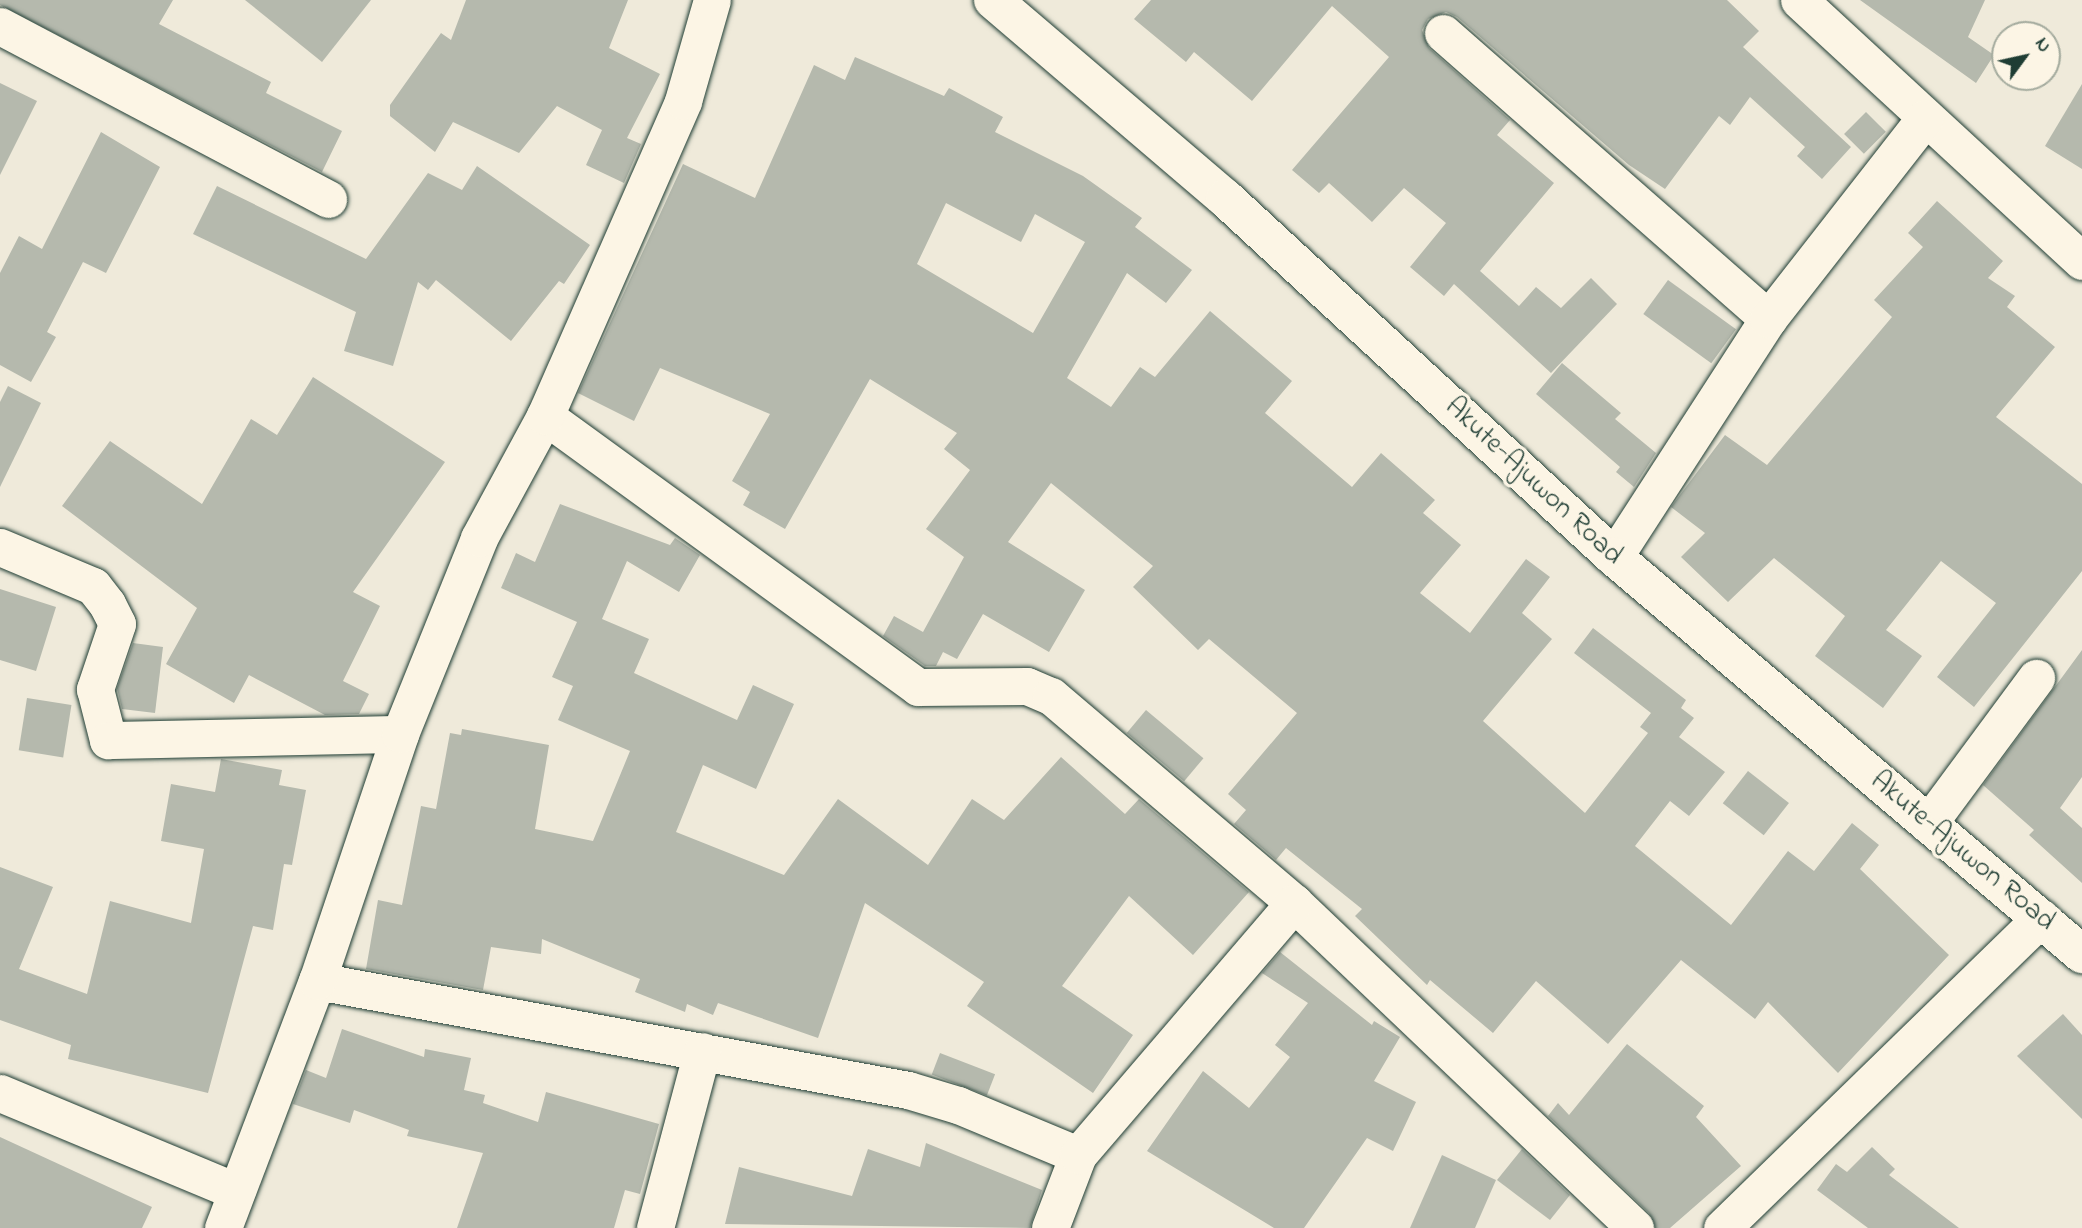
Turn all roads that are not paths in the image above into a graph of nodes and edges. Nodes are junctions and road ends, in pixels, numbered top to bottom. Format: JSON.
{"nodes":[{"id":1,"x":712,"y":0,"type":"edge"},
{"id":2,"x":993,"y":0,"type":"edge"},
{"id":3,"x":1799,"y":0,"type":"edge"},
{"id":4,"x":0,"y":26,"type":"edge"},
{"id":5,"x":1443,"y":33,"type":"dead end"},
{"id":6,"x":1925,"y":118,"type":"junction"},
{"id":7,"x":328,"y":199,"type":"dead end"},
{"id":8,"x":2082,"y":261,"type":"edge"},
{"id":9,"x":1768,"y":319,"type":"junction"},
{"id":10,"x":545,"y":416,"type":"junction"},
{"id":11,"x":0,"y":547,"type":"edge"},
{"id":12,"x":1614,"y":557,"type":"junction"},
{"id":13,"x":2036,"y":678,"type":"dead end"},
{"id":14,"x":400,"y":734,"type":"junction"},
{"id":15,"x":1928,"y":824,"type":"junction"},
{"id":16,"x":1294,"y":903,"type":"junction"},
{"id":17,"x":2041,"y":918,"type":"junction"},
{"id":18,"x":2082,"y":954,"type":"edge"},
{"id":19,"x":317,"y":981,"type":"junction"},
{"id":20,"x":702,"y":1051,"type":"junction"},
{"id":21,"x":0,"y":1093,"type":"edge"},
{"id":22,"x":1079,"y":1155,"type":"junction"},
{"id":23,"x":236,"y":1191,"type":"junction"},
{"id":24,"x":223,"y":1228,"type":"edge"},
{"id":25,"x":655,"y":1228,"type":"edge"},
{"id":26,"x":1050,"y":1228,"type":"edge"},
{"id":27,"x":1635,"y":1228,"type":"edge"},
{"id":28,"x":1722,"y":1228,"type":"edge"}],
"edges":[{"from":1,"to":10,"type":"street"},
{"from":2,"to":12,"type":"main road","name":"Akute-Ajuwon Road"},
{"from":3,"to":6,"type":"street"},
{"from":4,"to":7,"type":"street"},
{"from":5,"to":9,"type":"street"},
{"from":6,"to":8,"type":"street"},
{"from":6,"to":9,"type":"street"},
{"from":9,"to":12,"type":"street"},
{"from":10,"to":14,"type":"street"},
{"from":10,"to":16,"type":"street"},
{"from":11,"to":14,"type":"street"},
{"from":12,"to":15,"type":"main road","name":"Akute-Ajuwon Road"},
{"from":13,"to":15,"type":"street"},
{"from":14,"to":19,"type":"street"},
{"from":15,"to":17,"type":"main road","name":"Akute-Ajuwon Road"},
{"from":16,"to":22,"type":"street"},
{"from":16,"to":27,"type":"street"},
{"from":17,"to":18,"type":"main road","name":"Akute-Ajuwon Road"},
{"from":17,"to":28,"type":"street"},
{"from":19,"to":20,"type":"street"},
{"from":19,"to":23,"type":"street"},
{"from":20,"to":22,"type":"street"},
{"from":20,"to":25,"type":"street"},
{"from":21,"to":23,"type":"street"},
{"from":22,"to":26,"type":"street"},
{"from":23,"to":24,"type":"street"}]}
